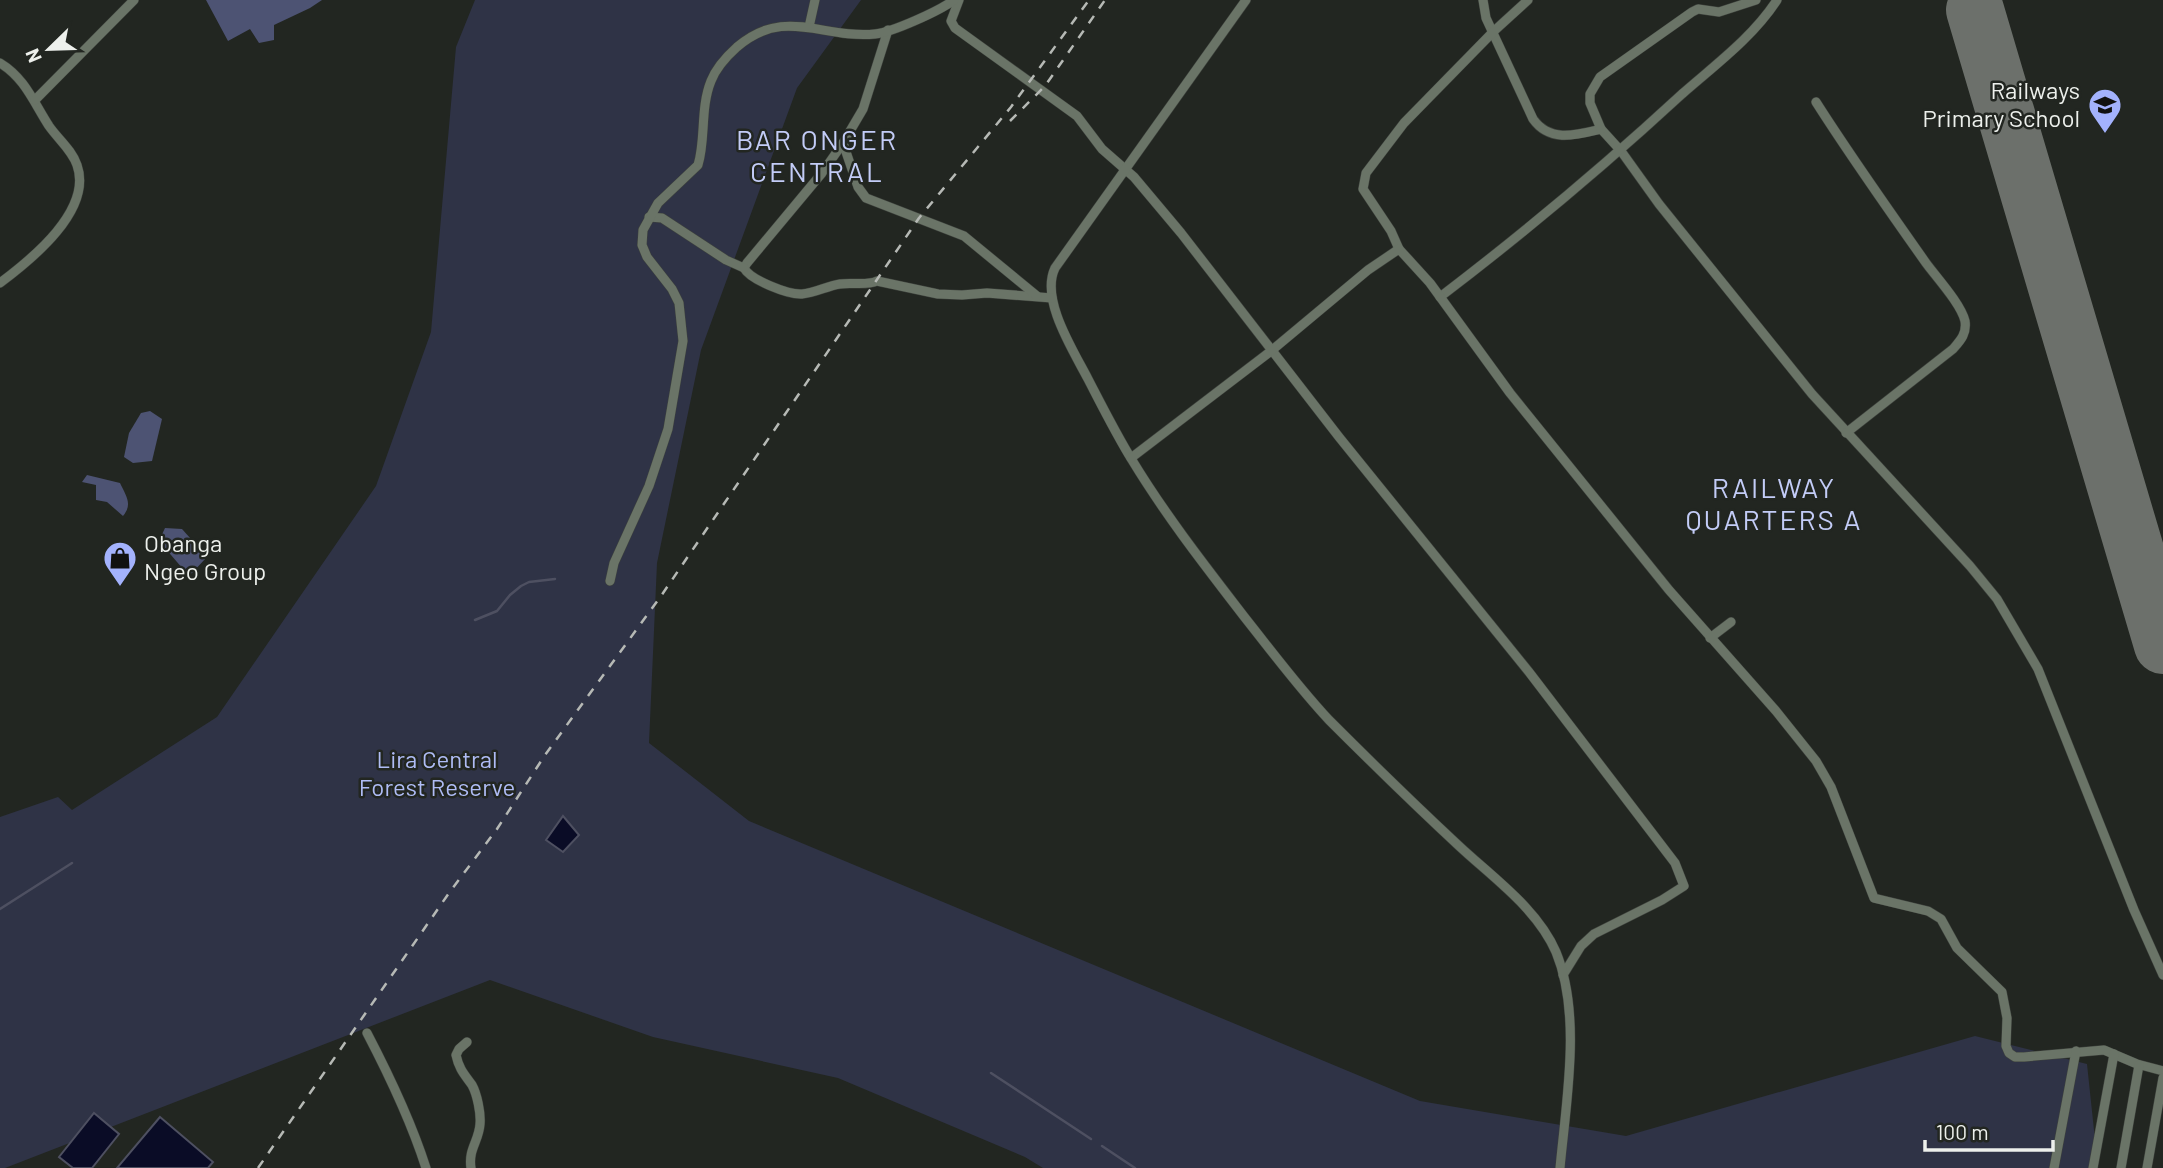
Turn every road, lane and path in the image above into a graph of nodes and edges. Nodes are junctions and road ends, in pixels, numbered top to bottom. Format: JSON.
{"nodes":[{"id":1,"x":134,"y":0,"type":"edge"},
{"id":2,"x":816,"y":0,"type":"edge"},
{"id":3,"x":954,"y":0,"type":"edge"},
{"id":4,"x":959,"y":0,"type":"edge"},
{"id":5,"x":1246,"y":0,"type":"edge"},
{"id":6,"x":1483,"y":0,"type":"edge"},
{"id":7,"x":1528,"y":0,"type":"edge"},
{"id":8,"x":1756,"y":0,"type":"edge"},
{"id":9,"x":1777,"y":0,"type":"edge"},
{"id":10,"x":809,"y":27,"type":"junction"},
{"id":11,"x":888,"y":30,"type":"junction"},
{"id":12,"x":1494,"y":31,"type":"junction"},
{"id":13,"x":2,"y":68,"type":"edge"},
{"id":14,"x":35,"y":100,"type":"junction"},
{"id":15,"x":1816,"y":102,"type":"dead end"},
{"id":16,"x":1601,"y":129,"type":"junction"},
{"id":17,"x":843,"y":143,"type":"junction"},
{"id":18,"x":1621,"y":151,"type":"junction"},
{"id":19,"x":1125,"y":169,"type":"junction"},
{"id":20,"x":658,"y":203,"type":"junction"},
{"id":21,"x":649,"y":217,"type":"junction"},
{"id":22,"x":662,"y":218,"type":"junction"},
{"id":23,"x":1399,"y":249,"type":"junction"},
{"id":24,"x":744,"y":268,"type":"junction"},
{"id":25,"x":0,"y":283,"type":"edge"},
{"id":26,"x":1037,"y":296,"type":"junction"},
{"id":27,"x":1440,"y":297,"type":"junction"},
{"id":28,"x":1052,"y":298,"type":"junction"},
{"id":29,"x":1271,"y":351,"type":"junction"},
{"id":30,"x":1846,"y":433,"type":"junction"},
{"id":31,"x":1130,"y":458,"type":"junction"},
{"id":32,"x":610,"y":581,"type":"dead end"},
{"id":33,"x":1731,"y":622,"type":"dead end"},
{"id":34,"x":1710,"y":638,"type":"junction"},
{"id":35,"x":1563,"y":975,"type":"junction"},
{"id":36,"x":2163,"y":975,"type":"edge"},
{"id":37,"x":367,"y":1033,"type":"dead end"},
{"id":38,"x":467,"y":1042,"type":"dead end"},
{"id":39,"x":2077,"y":1051,"type":"junction"},
{"id":40,"x":2115,"y":1054,"type":"junction"},
{"id":41,"x":2139,"y":1065,"type":"junction"},
{"id":42,"x":2163,"y":1071,"type":"edge"},
{"id":43,"x":2163,"y":1078,"type":"edge"},
{"id":44,"x":426,"y":1168,"type":"edge"},
{"id":45,"x":471,"y":1168,"type":"edge"},
{"id":46,"x":1560,"y":1168,"type":"edge"},
{"id":47,"x":2054,"y":1168,"type":"edge"},
{"id":48,"x":2093,"y":1168,"type":"edge"},
{"id":49,"x":2121,"y":1168,"type":"edge"},
{"id":50,"x":2147,"y":1168,"type":"edge"}],
"edges":[{"from":1,"to":14,"type":"street"},
{"from":2,"to":10,"type":"street"},
{"from":3,"to":11,"type":"street"},
{"from":4,"to":19,"type":"street"},
{"from":5,"to":19,"type":"street"},
{"from":6,"to":12,"type":"street"},
{"from":7,"to":12,"type":"street"},
{"from":8,"to":16,"type":"street"},
{"from":9,"to":18,"type":"street"},
{"from":10,"to":11,"type":"street"},
{"from":10,"to":20,"type":"street"},
{"from":11,"to":17,"type":"street"},
{"from":12,"to":16,"type":"street"},
{"from":12,"to":23,"type":"street"},
{"from":13,"to":14,"type":"street"},
{"from":14,"to":25,"type":"street"},
{"from":15,"to":30,"type":"street"},
{"from":16,"to":18,"type":"street"},
{"from":17,"to":24,"type":"street"},
{"from":17,"to":26,"type":"street"},
{"from":18,"to":27,"type":"street"},
{"from":18,"to":30,"type":"street"},
{"from":19,"to":28,"type":"street"},
{"from":19,"to":29,"type":"street"},
{"from":20,"to":21,"type":"street"},
{"from":20,"to":22,"type":"street"},
{"from":21,"to":22,"type":"street"},
{"from":21,"to":32,"type":"street"},
{"from":22,"to":24,"type":"street"},
{"from":23,"to":27,"type":"street"},
{"from":23,"to":29,"type":"street"},
{"from":24,"to":26,"type":"street"},
{"from":26,"to":28,"type":"street"},
{"from":27,"to":34,"type":"street"},
{"from":28,"to":31,"type":"street"},
{"from":29,"to":31,"type":"street"},
{"from":29,"to":35,"type":"street"},
{"from":30,"to":36,"type":"street"},
{"from":31,"to":35,"type":"street"},
{"from":33,"to":34,"type":"street"},
{"from":34,"to":39,"type":"street"},
{"from":35,"to":46,"type":"street"},
{"from":37,"to":44,"type":"street"},
{"from":38,"to":45,"type":"street"},
{"from":39,"to":40,"type":"street"},
{"from":39,"to":47,"type":"street"},
{"from":40,"to":41,"type":"street"},
{"from":40,"to":48,"type":"street"},
{"from":41,"to":42,"type":"street"},
{"from":41,"to":49,"type":"street"},
{"from":43,"to":50,"type":"street"}]}
